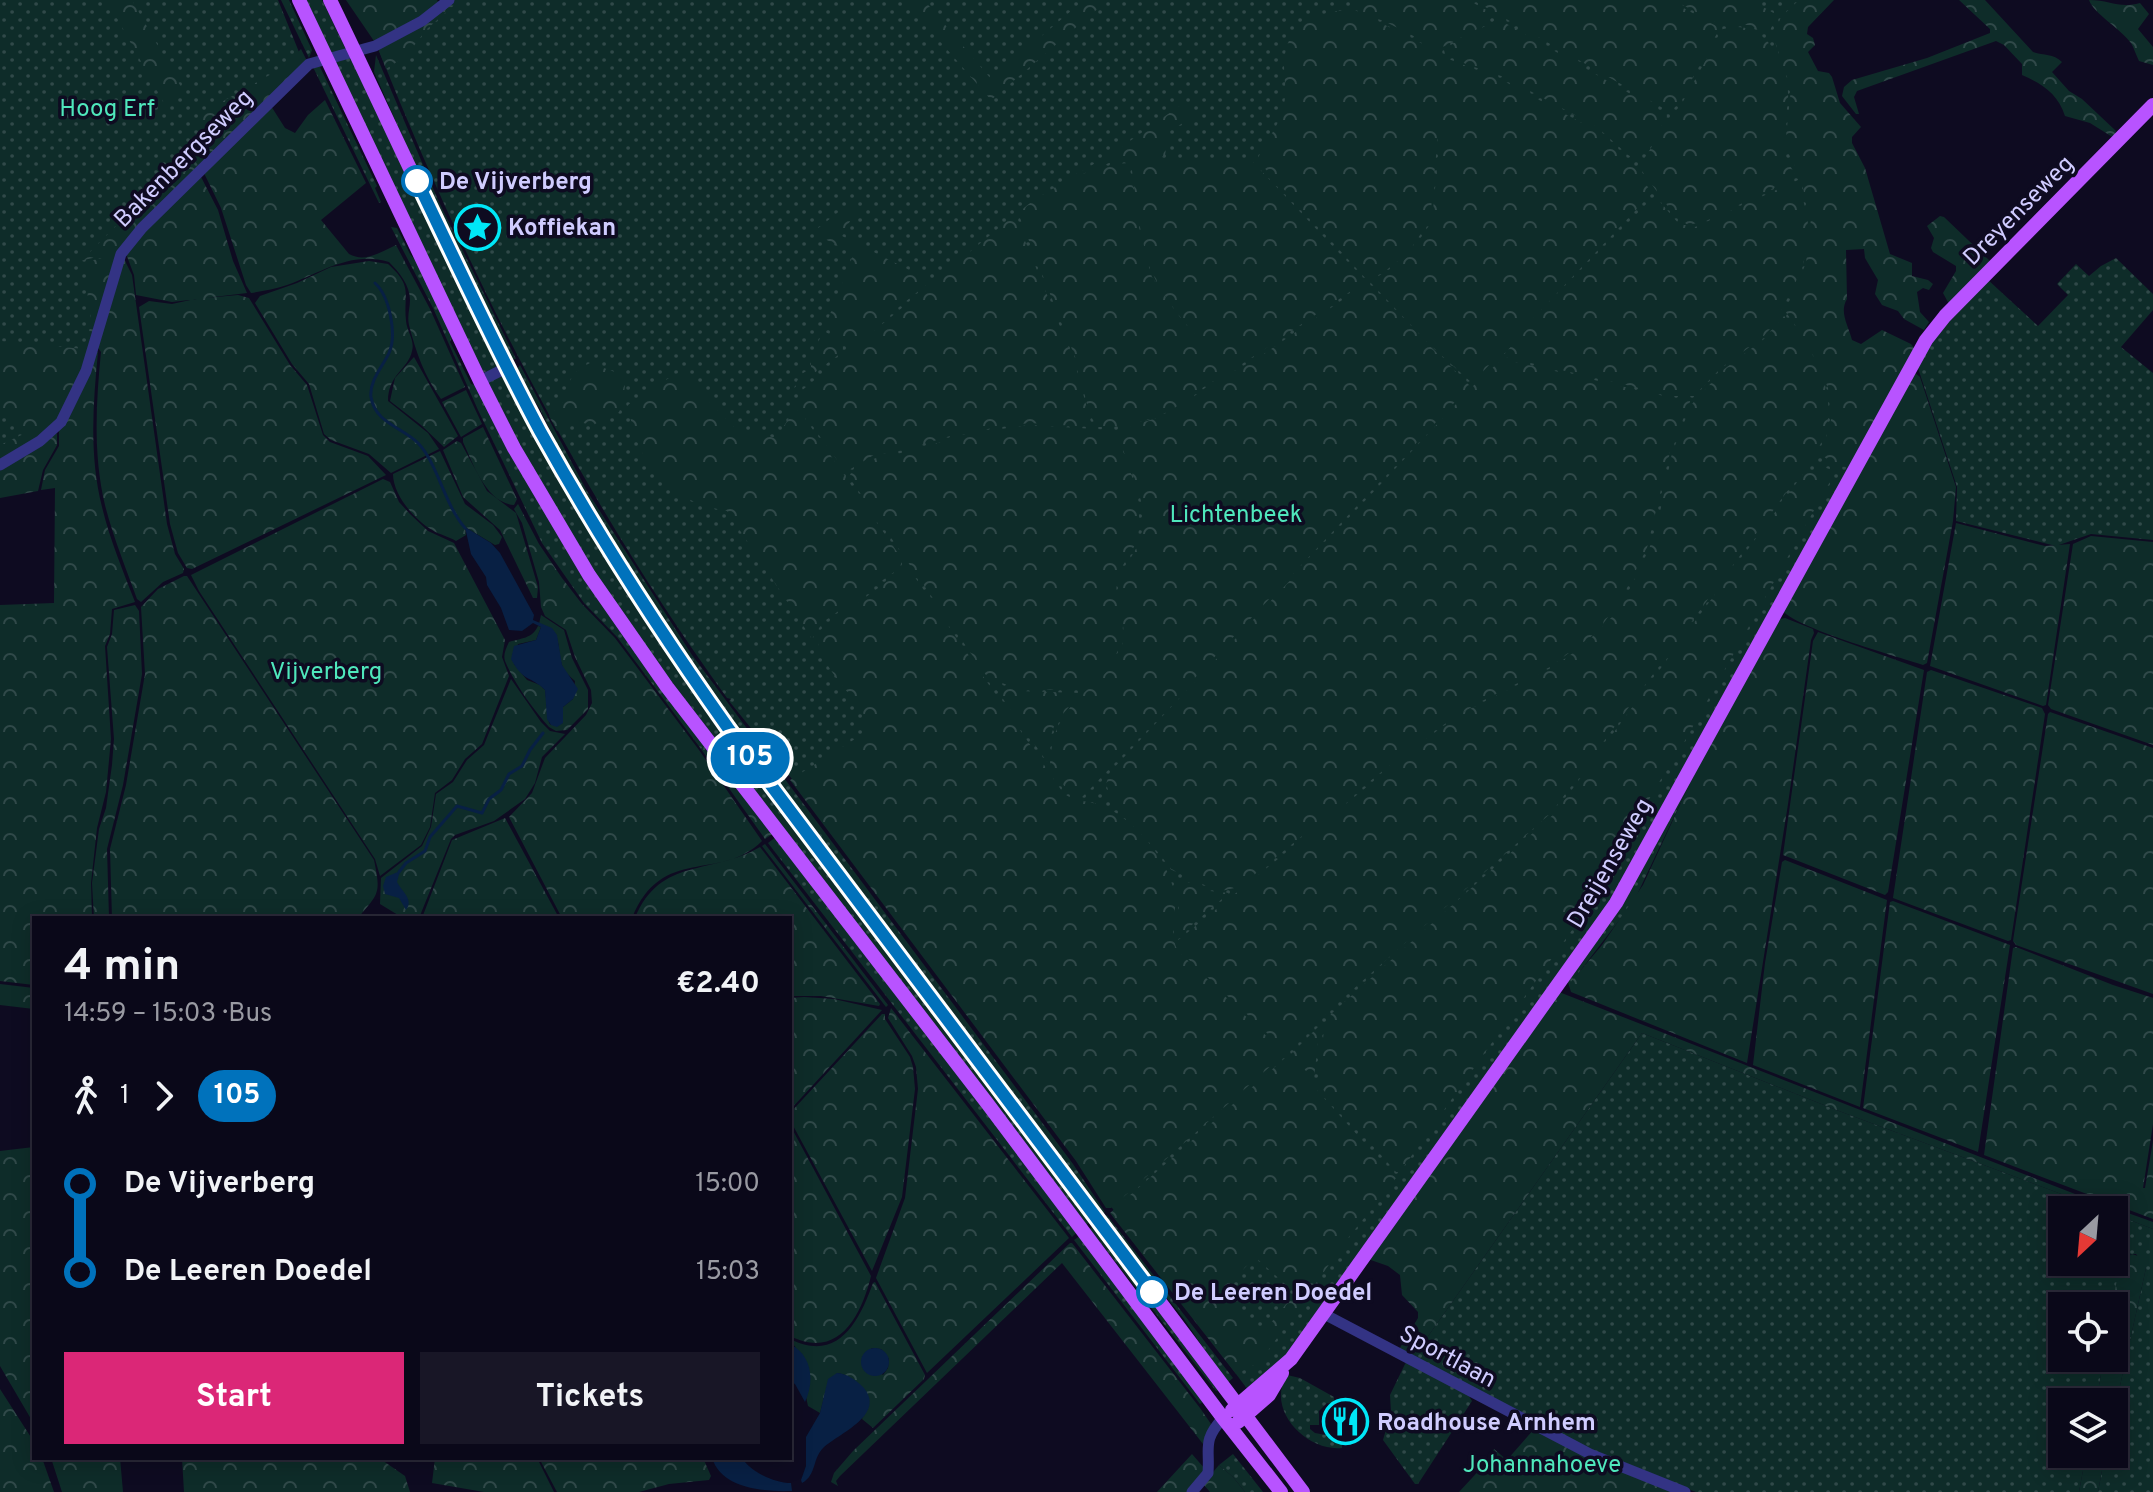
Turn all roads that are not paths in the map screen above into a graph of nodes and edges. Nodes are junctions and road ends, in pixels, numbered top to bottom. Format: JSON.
{"nodes":[{"id":1,"x":299,"y":0,"type":"edge"},
{"id":2,"x":330,"y":0,"type":"edge"},
{"id":3,"x":449,"y":0,"type":"edge"},
{"id":4,"x":355,"y":52,"type":"junction"},
{"id":5,"x":328,"y":61,"type":"junction"},
{"id":6,"x":2153,"y":105,"type":"edge"},
{"id":7,"x":1919,"y":350,"type":"joint"},
{"id":8,"x":508,"y":367,"type":"junction"},
{"id":9,"x":480,"y":381,"type":"junction"},
{"id":10,"x":0,"y":465,"type":"edge"},
{"id":11,"x":1324,"y":1314,"type":"junction"},
{"id":12,"x":1241,"y":1411,"type":"junction"},
{"id":13,"x":1226,"y":1423,"type":"junction"},
{"id":14,"x":1192,"y":1492,"type":"edge"},
{"id":15,"x":1281,"y":1492,"type":"edge"},
{"id":16,"x":1303,"y":1492,"type":"edge"},
{"id":17,"x":1685,"y":1492,"type":"edge"}],
"edges":[{"from":1,"to":5,"type":"main road"},
{"from":2,"to":4,"type":"main road"},
{"from":3,"to":4,"type":"street","name":"Bakenbergseweg"},
{"from":4,"to":5,"type":"street","name":"Bakenbergseweg"},
{"from":4,"to":8,"type":"main road"},
{"from":5,"to":9,"type":"main road"},
{"from":5,"to":10,"type":"street","name":"Bakenbergseweg"},
{"from":6,"to":7,"type":"main road","name":"Dreyenseweg"},
{"from":7,"to":11,"type":"main road","name":"Dreijenseweg"},
{"from":8,"to":9,"type":"street"},
{"from":8,"to":12,"type":"main road"},
{"from":9,"to":13,"type":"main road"},
{"from":11,"to":12,"type":"main road","name":"Dreijenseweg"},
{"from":11,"to":17,"type":"street","name":"Sportlaan"},
{"from":12,"to":13,"type":"main road","name":"Dreijenseweg"},
{"from":12,"to":16,"type":"main road"},
{"from":13,"to":14,"type":"street"},
{"from":13,"to":15,"type":"main road"}]}
